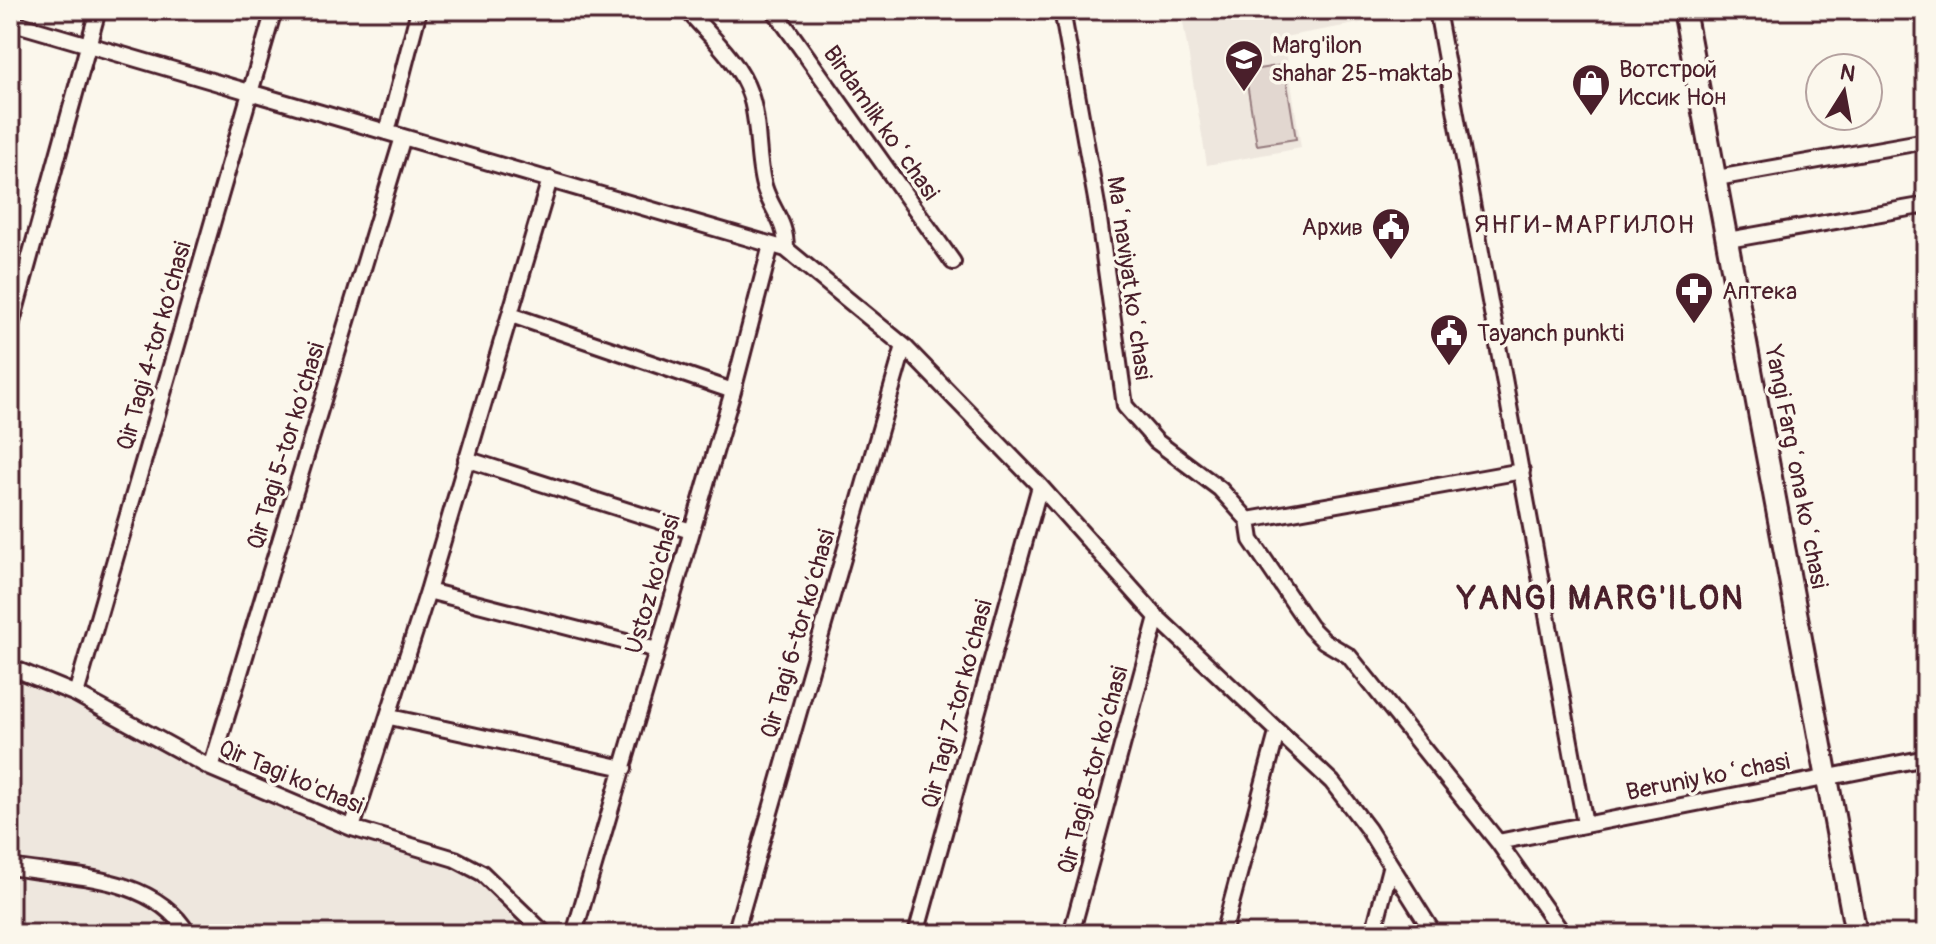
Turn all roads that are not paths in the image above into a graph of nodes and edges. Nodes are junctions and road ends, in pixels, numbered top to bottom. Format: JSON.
{"nodes":[{"id":1,"x":98,"y":10,"type":"edge"},
{"id":2,"x":274,"y":10,"type":"edge"},
{"id":3,"x":419,"y":10,"type":"edge"},
{"id":4,"x":687,"y":10,"type":"edge"},
{"id":5,"x":774,"y":10,"type":"edge"},
{"id":6,"x":1062,"y":10,"type":"edge"},
{"id":7,"x":1437,"y":10,"type":"edge"},
{"id":8,"x":1684,"y":10,"type":"edge"},
{"id":9,"x":10,"y":22,"type":"edge"},
{"id":10,"x":87,"y":46,"type":"junction"},
{"id":11,"x":250,"y":94,"type":"junction"},
{"id":12,"x":387,"y":132,"type":"junction"},
{"id":13,"x":403,"y":137,"type":"junction"},
{"id":14,"x":1926,"y":141,"type":"edge"},
{"id":15,"x":1717,"y":178,"type":"junction"},
{"id":16,"x":550,"y":179,"type":"junction"},
{"id":17,"x":1926,"y":205,"type":"edge"},
{"id":18,"x":1728,"y":240,"type":"junction"},
{"id":19,"x":779,"y":247,"type":"junction"},
{"id":20,"x":953,"y":262,"type":"dead end"},
{"id":21,"x":511,"y":315,"type":"junction"},
{"id":22,"x":10,"y":329,"type":"edge"},
{"id":23,"x":904,"y":346,"type":"junction"},
{"id":24,"x":733,"y":391,"type":"junction"},
{"id":25,"x":466,"y":459,"type":"junction"},
{"id":26,"x":1522,"y":471,"type":"junction"},
{"id":27,"x":1040,"y":486,"type":"junction"},
{"id":28,"x":1248,"y":520,"type":"junction"},
{"id":29,"x":691,"y":531,"type":"junction"},
{"id":30,"x":428,"y":591,"type":"junction"},
{"id":31,"x":1157,"y":617,"type":"junction"},
{"id":32,"x":657,"y":650,"type":"junction"},
{"id":33,"x":10,"y":667,"type":"edge"},
{"id":34,"x":76,"y":694,"type":"junction"},
{"id":35,"x":390,"y":717,"type":"junction"},
{"id":36,"x":1277,"y":733,"type":"junction"},
{"id":37,"x":1926,"y":758,"type":"edge"},
{"id":38,"x":211,"y":768,"type":"junction"},
{"id":39,"x":624,"y":768,"type":"junction"},
{"id":40,"x":1827,"y":776,"type":"junction"},
{"id":41,"x":1585,"y":824,"type":"junction"},
{"id":42,"x":352,"y":828,"type":"junction"},
{"id":43,"x":1498,"y":842,"type":"junction"},
{"id":44,"x":10,"y":867,"type":"edge"},
{"id":45,"x":1390,"y":868,"type":"junction"},
{"id":46,"x":188,"y":934,"type":"edge"},
{"id":47,"x":545,"y":934,"type":"edge"},
{"id":48,"x":574,"y":934,"type":"edge"},
{"id":49,"x":735,"y":934,"type":"edge"},
{"id":50,"x":916,"y":934,"type":"edge"},
{"id":51,"x":1071,"y":934,"type":"edge"},
{"id":52,"x":1223,"y":934,"type":"edge"},
{"id":53,"x":1373,"y":934,"type":"edge"},
{"id":54,"x":1434,"y":934,"type":"edge"},
{"id":55,"x":1563,"y":934,"type":"edge"},
{"id":56,"x":1856,"y":934,"type":"edge"}],
"edges":[{"from":1,"to":10,"type":"street"},
{"from":2,"to":11,"type":"street","name":"Qir Tagi 4-tor koʼchasi"},
{"from":3,"to":12,"type":"street"},
{"from":4,"to":19,"type":"street"},
{"from":5,"to":20,"type":"street","name":"Birdamlik koʻchasi"},
{"from":6,"to":28,"type":"street","name":"Maʻnaviyat koʻchasi"},
{"from":7,"to":26,"type":"street"},
{"from":8,"to":15,"type":"main road","name":"Yangi Fargʻona koʻchasi"},
{"from":9,"to":10,"type":"street"},
{"from":10,"to":11,"type":"street"},
{"from":10,"to":22,"type":"street"},
{"from":11,"to":12,"type":"street"},
{"from":11,"to":34,"type":"street","name":"Qir Tagi 4-tor koʼchasi"},
{"from":12,"to":13,"type":"street"},
{"from":13,"to":16,"type":"street"},
{"from":13,"to":38,"type":"street","name":"Qir Tagi 5-tor koʼchasi"},
{"from":14,"to":15,"type":"street"},
{"from":15,"to":18,"type":"main road","name":"Yangi Fargʻona koʻchasi"},
{"from":16,"to":19,"type":"street"},
{"from":16,"to":21,"type":"street"},
{"from":17,"to":18,"type":"street"},
{"from":18,"to":40,"type":"main road","name":"Yangi Fargʻona koʻchasi"},
{"from":19,"to":23,"type":"street"},
{"from":19,"to":24,"type":"street","name":"Ustoz ko'chasi"},
{"from":21,"to":24,"type":"street"},
{"from":21,"to":25,"type":"street"},
{"from":23,"to":27,"type":"street"},
{"from":23,"to":49,"type":"street","name":"Qir Tagi 6-tor koʼchasi"},
{"from":24,"to":29,"type":"street","name":"Ustoz ko'chasi"},
{"from":25,"to":29,"type":"street"},
{"from":25,"to":30,"type":"street"},
{"from":26,"to":28,"type":"street"},
{"from":26,"to":41,"type":"street"},
{"from":27,"to":31,"type":"street"},
{"from":27,"to":50,"type":"street","name":"Qir Tagi 7-tor koʼchasi"},
{"from":28,"to":43,"type":"street","name":"Maʻnaviyat koʻchasi"},
{"from":29,"to":32,"type":"street","name":"Ustoz ko'chasi"},
{"from":30,"to":32,"type":"street"},
{"from":30,"to":35,"type":"street"},
{"from":31,"to":36,"type":"street"},
{"from":31,"to":51,"type":"street","name":"Qir Tagi 8-tor koʼchasi"},
{"from":32,"to":39,"type":"street","name":"Ustoz ko'chasi"},
{"from":33,"to":34,"type":"street","name":"Qir Tagi ko'chasi"},
{"from":34,"to":38,"type":"street","name":"Qir Tagi ko'chasi"},
{"from":35,"to":39,"type":"street"},
{"from":35,"to":42,"type":"street"},
{"from":36,"to":45,"type":"street"},
{"from":36,"to":52,"type":"street"},
{"from":37,"to":40,"type":"street","name":"Beruniy koʻchasi"},
{"from":38,"to":42,"type":"street","name":"Qir Tagi ko'chasi"},
{"from":39,"to":48,"type":"street","name":"Ustoz ko'chasi"},
{"from":40,"to":41,"type":"street","name":"Beruniy koʻchasi"},
{"from":40,"to":56,"type":"main road","name":"Yangi Fargʻona koʻchasi"},
{"from":41,"to":43,"type":"street","name":"Beruniy koʻchasi"},
{"from":42,"to":47,"type":"street","name":"Qir Tagi ko'chasi"},
{"from":43,"to":55,"type":"street","name":"Maʻnaviyat koʻchasi"},
{"from":44,"to":46,"type":"street"},
{"from":45,"to":53,"type":"street"},
{"from":45,"to":54,"type":"street"}]}
